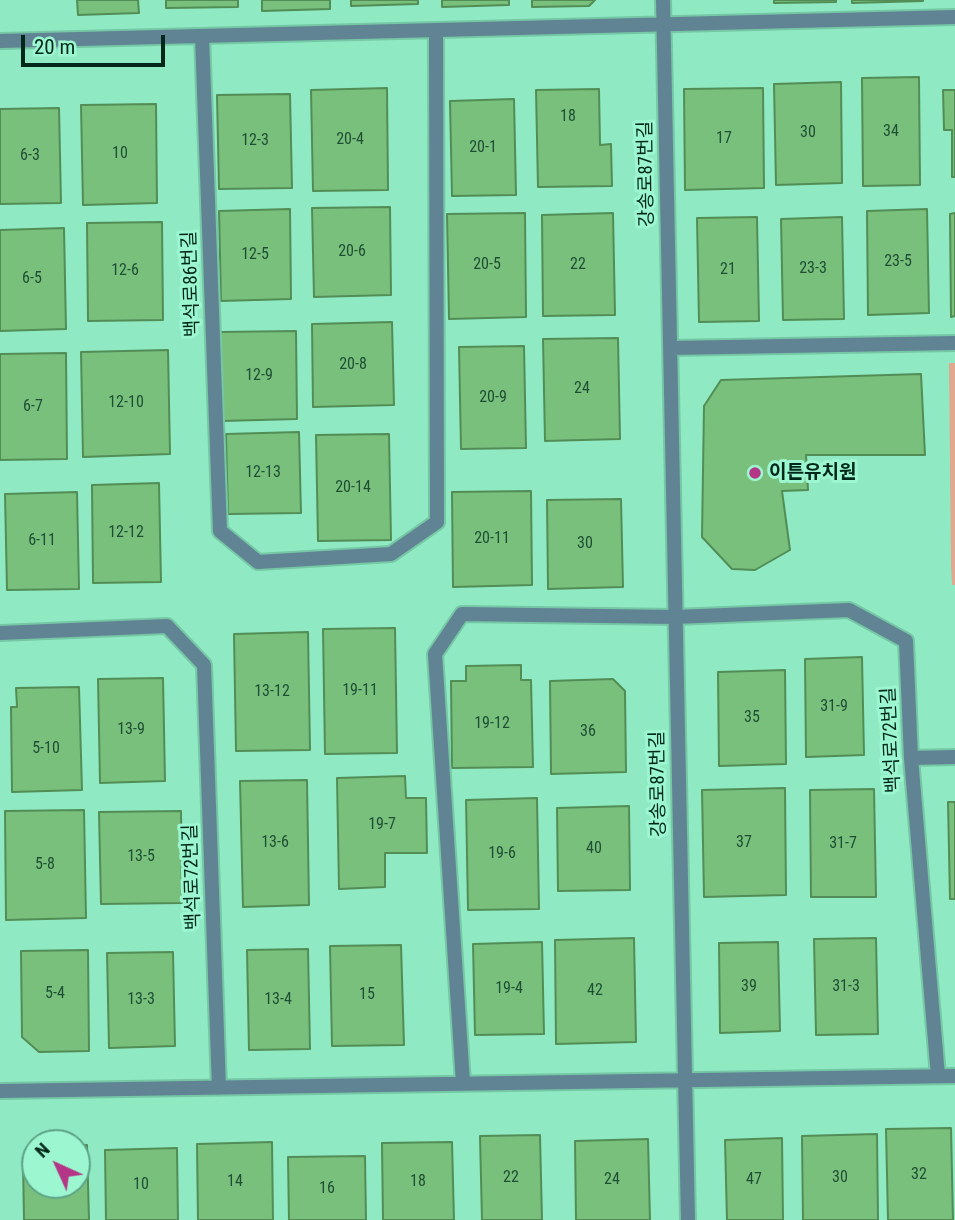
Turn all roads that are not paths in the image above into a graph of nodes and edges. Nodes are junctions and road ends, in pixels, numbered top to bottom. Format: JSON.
{"nodes":[{"id":1,"x":663,"y":0,"type":"edge"},
{"id":2,"x":955,"y":17,"type":"edge"},
{"id":3,"x":664,"y":24,"type":"junction"},
{"id":4,"x":436,"y":30,"type":"junction"},
{"id":5,"x":202,"y":36,"type":"junction"},
{"id":6,"x":0,"y":41,"type":"edge"},
{"id":7,"x":955,"y":343,"type":"edge"},
{"id":8,"x":670,"y":348,"type":"junction"},
{"id":9,"x":675,"y":618,"type":"junction"},
{"id":10,"x":0,"y":633,"type":"edge"},
{"id":11,"x":955,"y":757,"type":"edge"},
{"id":12,"x":911,"y":758,"type":"junction"},
{"id":13,"x":938,"y":1076,"type":"junction"},
{"id":14,"x":955,"y":1076,"type":"edge"},
{"id":15,"x":685,"y":1080,"type":"junction"},
{"id":16,"x":463,"y":1083,"type":"junction"},
{"id":17,"x":219,"y":1088,"type":"junction"},
{"id":18,"x":0,"y":1091,"type":"edge"},
{"id":19,"x":688,"y":1220,"type":"edge"}],
"edges":[{"from":1,"to":3,"type":"street","name":"강송로87번길"},
{"from":2,"to":3,"type":"street"},
{"from":3,"to":4,"type":"street"},
{"from":3,"to":8,"type":"street","name":"강송로87번길"},
{"from":4,"to":5,"type":"street"},
{"from":4,"to":5,"type":"street","name":"백석로86번길"},
{"from":5,"to":6,"type":"street"},
{"from":7,"to":8,"type":"street"},
{"from":8,"to":9,"type":"street","name":"강송로87번길"},
{"from":9,"to":12,"type":"street","name":"백석로72번길"},
{"from":9,"to":15,"type":"street","name":"강송로87번길"},
{"from":9,"to":16,"type":"street"},
{"from":10,"to":17,"type":"street","name":"백석로72번길"},
{"from":11,"to":12,"type":"street"},
{"from":12,"to":13,"type":"street","name":"백석로72번길"},
{"from":13,"to":14,"type":"street"},
{"from":13,"to":15,"type":"street"},
{"from":15,"to":16,"type":"street"},
{"from":15,"to":19,"type":"street","name":"강송로87번길"},
{"from":16,"to":17,"type":"street"},
{"from":17,"to":18,"type":"street"}]}
